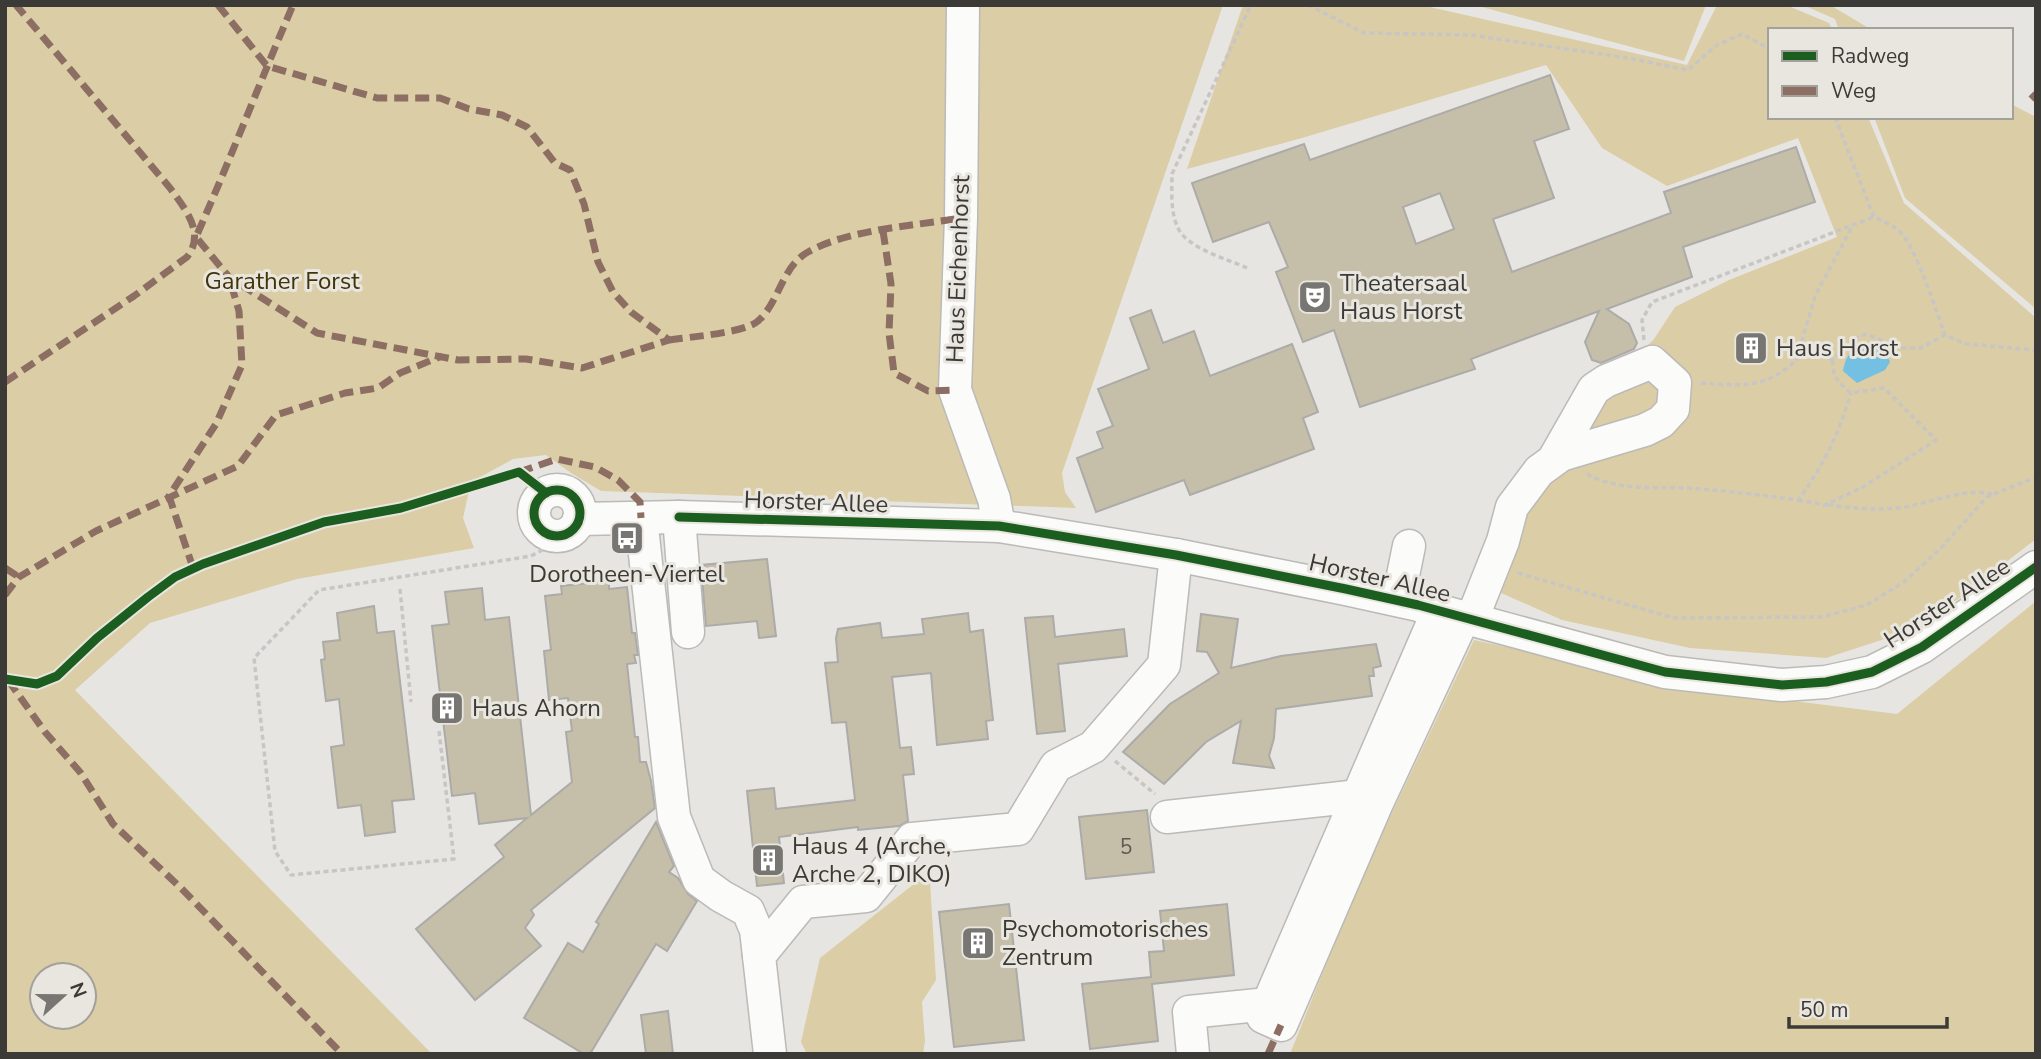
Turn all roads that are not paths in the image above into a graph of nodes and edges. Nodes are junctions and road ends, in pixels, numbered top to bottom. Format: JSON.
{"nodes":[{"id":1,"x":963,"y":5,"type":"edge"},
{"id":2,"x":1558,"y":457,"type":"junction"},
{"id":3,"x":679,"y":517,"type":"junction"},
{"id":4,"x":641,"y":518,"type":"junction"},
{"id":5,"x":999,"y":526,"type":"junction"},
{"id":6,"x":568,"y":528,"type":"road end"},
{"id":7,"x":1409,"y":546,"type":"dead end"},
{"id":8,"x":1177,"y":555,"type":"junction"},
{"id":9,"x":2036,"y":567,"type":"edge"},
{"id":10,"x":1398,"y":600,"type":"junction"},
{"id":11,"x":1458,"y":616,"type":"junction"},
{"id":12,"x":688,"y":632,"type":"dead end"},
{"id":13,"x":1368,"y":800,"type":"junction"},
{"id":14,"x":1174,"y":816,"type":"road end"},
{"id":15,"x":759,"y":956,"type":"junction"},
{"id":16,"x":770,"y":1054,"type":"edge"},
{"id":17,"x":1193,"y":1054,"type":"edge"}],
"edges":[{"from":1,"to":5,"type":"street","name":"Haus Eichenhorst"},
{"from":2,"to":2,"type":"street"},
{"from":2,"to":11,"type":"street"},
{"from":3,"to":4,"type":"street","name":"Horster Allee"},
{"from":3,"to":5,"type":"street","name":"Horster Allee"},
{"from":3,"to":12,"type":"street"},
{"from":4,"to":6,"type":"street","name":"Horster Allee"},
{"from":4,"to":15,"type":"street"},
{"from":5,"to":8,"type":"street","name":"Horster Allee"},
{"from":7,"to":10,"type":"street"},
{"from":8,"to":10,"type":"street","name":"Horster Allee"},
{"from":8,"to":15,"type":"street"},
{"from":9,"to":11,"type":"street","name":"Horster Allee"},
{"from":10,"to":11,"type":"street","name":"Horster Allee"},
{"from":11,"to":13,"type":"street"},
{"from":13,"to":14,"type":"street"},
{"from":13,"to":17,"type":"street"},
{"from":15,"to":16,"type":"street"}]}
